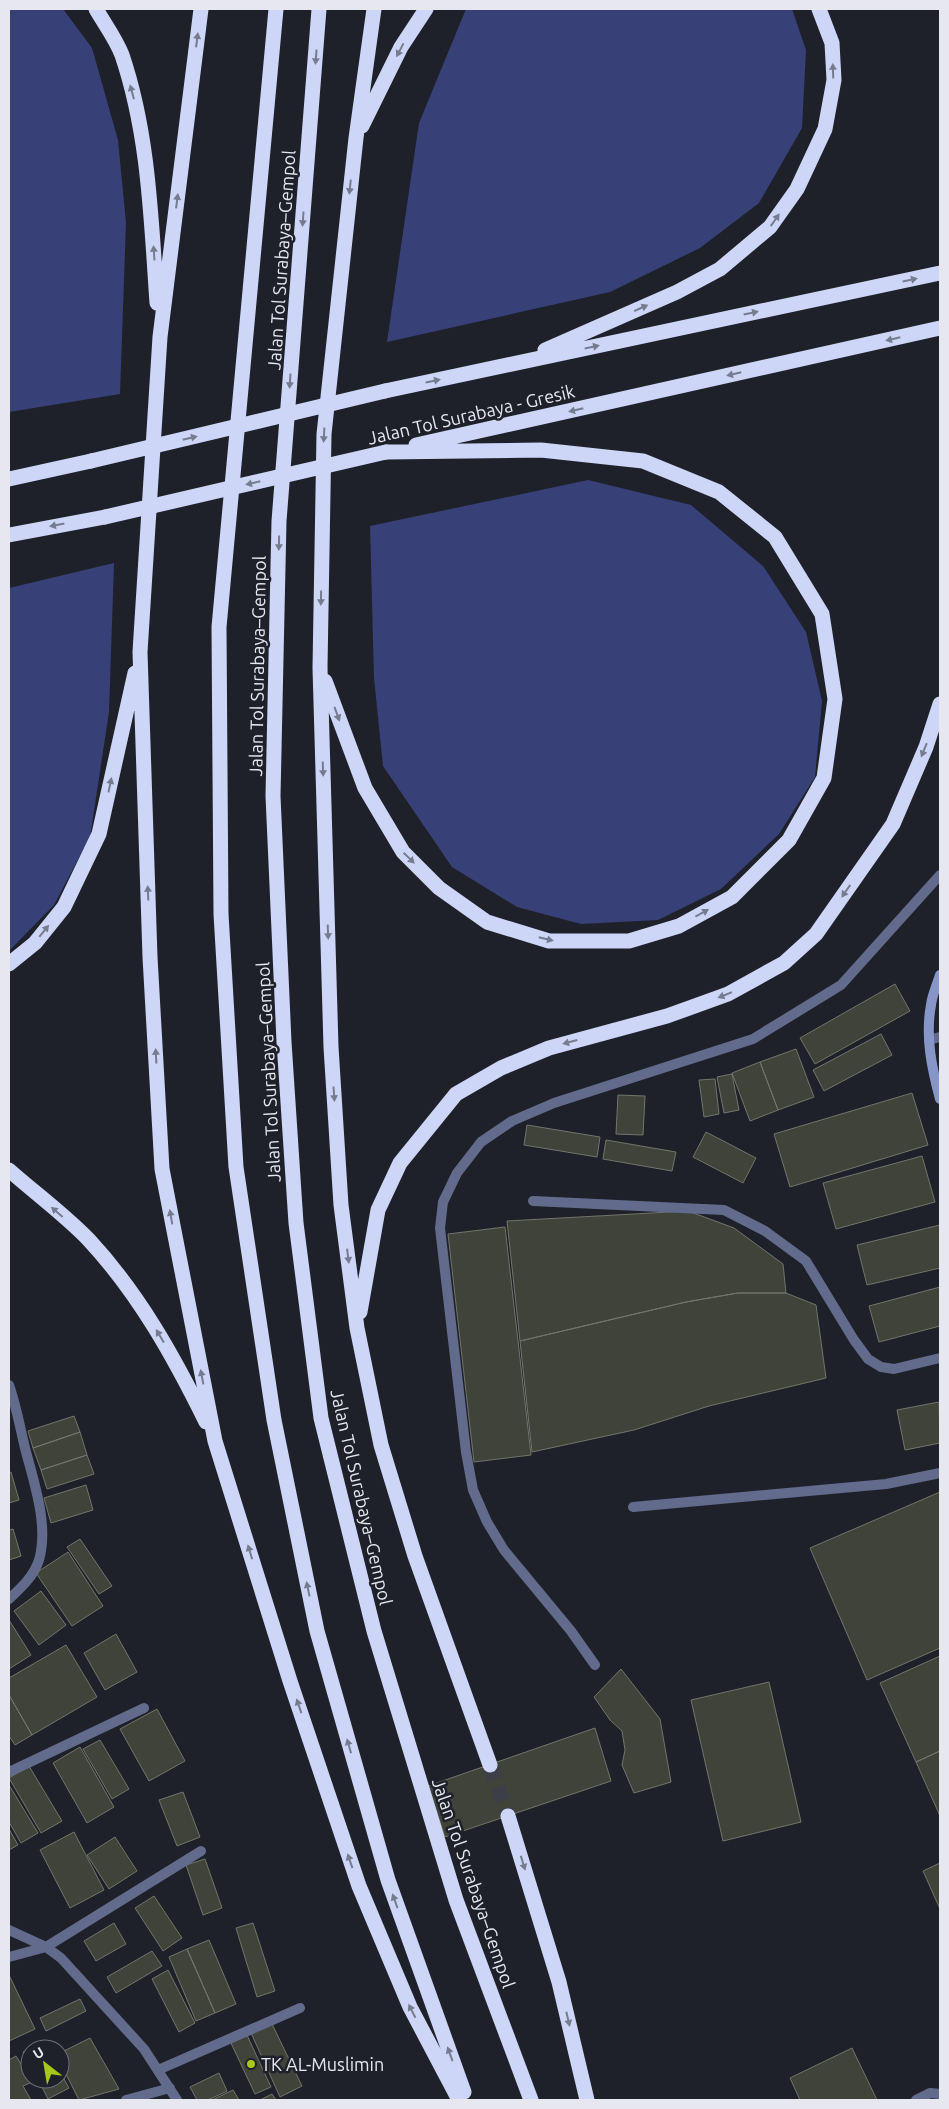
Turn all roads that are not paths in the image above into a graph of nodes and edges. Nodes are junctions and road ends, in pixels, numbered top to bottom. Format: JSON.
{"nodes":[{"id":1,"x":96,"y":9,"type":"edge"},
{"id":2,"x":201,"y":9,"type":"edge"},
{"id":3,"x":276,"y":9,"type":"edge"},
{"id":4,"x":319,"y":9,"type":"edge"},
{"id":5,"x":374,"y":9,"type":"edge"},
{"id":6,"x":426,"y":9,"type":"edge"},
{"id":7,"x":819,"y":9,"type":"edge"},
{"id":8,"x":356,"y":138,"type":"junction"},
{"id":9,"x":940,"y":273,"type":"edge"},
{"id":10,"x":940,"y":328,"type":"edge"},
{"id":11,"x":160,"y":337,"type":"junction"},
{"id":12,"x":516,"y":363,"type":"junction"},
{"id":13,"x":386,"y":452,"type":"junction"},
{"id":14,"x":9,"y":468,"type":"edge"},
{"id":15,"x":62,"y":468,"type":"junction"},
{"id":16,"x":9,"y":479,"type":"edge"},
{"id":17,"x":9,"y":534,"type":"edge"},
{"id":18,"x":140,"y":652,"type":"junction"},
{"id":19,"x":320,"y":668,"type":"junction"},
{"id":20,"x":940,"y":704,"type":"edge"},
{"id":21,"x":940,"y":875,"type":"edge"},
{"id":22,"x":9,"y":964,"type":"edge"},
{"id":23,"x":940,"y":975,"type":"edge"},
{"id":24,"x":940,"y":1037,"type":"edge"},
{"id":25,"x":929,"y":1040,"type":"junction"},
{"id":26,"x":940,"y":1099,"type":"edge"},
{"id":27,"x":9,"y":1170,"type":"edge"},
{"id":28,"x":533,"y":1201,"type":"dead end"},
{"id":29,"x":357,"y":1328,"type":"junction"},
{"id":30,"x":940,"y":1358,"type":"edge"},
{"id":31,"x":10,"y":1391,"type":"edge"},
{"id":32,"x":215,"y":1442,"type":"junction"},
{"id":33,"x":940,"y":1473,"type":"edge"},
{"id":34,"x":633,"y":1507,"type":"dead end"},
{"id":35,"x":9,"y":1599,"type":"edge"},
{"id":36,"x":595,"y":1664,"type":"dead end"},
{"id":37,"x":144,"y":1708,"type":"dead end"},
{"id":38,"x":490,"y":1764,"type":"tunnel mouth"},
{"id":39,"x":9,"y":1772,"type":"edge"},
{"id":40,"x":508,"y":1816,"type":"tunnel mouth"},
{"id":41,"x":201,"y":1851,"type":"dead end"},
{"id":42,"x":9,"y":1930,"type":"edge"},
{"id":43,"x":46,"y":1947,"type":"junction"},
{"id":44,"x":9,"y":1957,"type":"edge"},
{"id":45,"x":300,"y":2008,"type":"dead end"},
{"id":46,"x":158,"y":2070,"type":"junction"},
{"id":47,"x":170,"y":2088,"type":"junction"},
{"id":48,"x":940,"y":2094,"type":"edge"},
{"id":49,"x":126,"y":2100,"type":"edge"},
{"id":50,"x":177,"y":2100,"type":"edge"},
{"id":51,"x":459,"y":2100,"type":"edge"},
{"id":52,"x":467,"y":2100,"type":"edge"},
{"id":53,"x":531,"y":2100,"type":"edge"},
{"id":54,"x":587,"y":2100,"type":"edge"},
{"id":55,"x":916,"y":2100,"type":"edge"}],
"edges":[{"from":11,"to":1,"type":"highway","one_way":true},
{"from":11,"to":2,"type":"highway","one_way":true},
{"from":52,"to":3,"type":"highway","name":"Jalan Tol Surabaya–Gempol","one_way":true},
{"from":4,"to":53,"type":"highway","name":"Jalan Tol Surabaya–Gempol","one_way":true},
{"from":5,"to":8,"type":"highway"},
{"from":6,"to":8,"type":"highway","one_way":true},
{"from":12,"to":7,"type":"highway","one_way":true},
{"from":8,"to":19,"type":"highway","one_way":true},
{"from":12,"to":9,"type":"highway","one_way":true},
{"from":10,"to":13,"type":"highway","name":"Jalan Tol Surabaya - Gresik","one_way":true},
{"from":11,"to":18,"type":"highway"},
{"from":15,"to":12,"type":"highway","one_way":true,"bridge":true},
{"from":13,"to":17,"type":"highway","name":"Jalan Tol Surabaya - Gresik","one_way":true,"bridge":true},
{"from":19,"to":13,"type":"highway","one_way":true},
{"from":14,"to":15,"type":"highway"},
{"from":15,"to":16,"type":"highway"},
{"from":22,"to":18,"type":"highway","one_way":true},
{"from":32,"to":18,"type":"highway","one_way":true},
{"from":19,"to":29,"type":"highway","one_way":true},
{"from":20,"to":29,"type":"highway","one_way":true},
{"from":21,"to":36,"type":"street"},
{"from":23,"to":25,"type":"main road"},
{"from":24,"to":25,"type":"street"},
{"from":25,"to":26,"type":"main road"},
{"from":32,"to":27,"type":"highway","one_way":true},
{"from":28,"to":30,"type":"street"},
{"from":29,"to":38,"type":"highway"},
{"from":31,"to":35,"type":"street"},
{"from":51,"to":32,"type":"highway","one_way":true},
{"from":33,"to":34,"type":"street"},
{"from":37,"to":39,"type":"street"},
{"from":40,"to":54,"type":"highway","one_way":true},
{"from":41,"to":43,"type":"street"},
{"from":42,"to":43,"type":"street"},
{"from":43,"to":44,"type":"street"},
{"from":43,"to":46,"type":"street"},
{"from":45,"to":46,"type":"street"},
{"from":46,"to":47,"type":"street"},
{"from":47,"to":49,"type":"street"},
{"from":47,"to":50,"type":"street"},
{"from":48,"to":55,"type":"street"}]}
